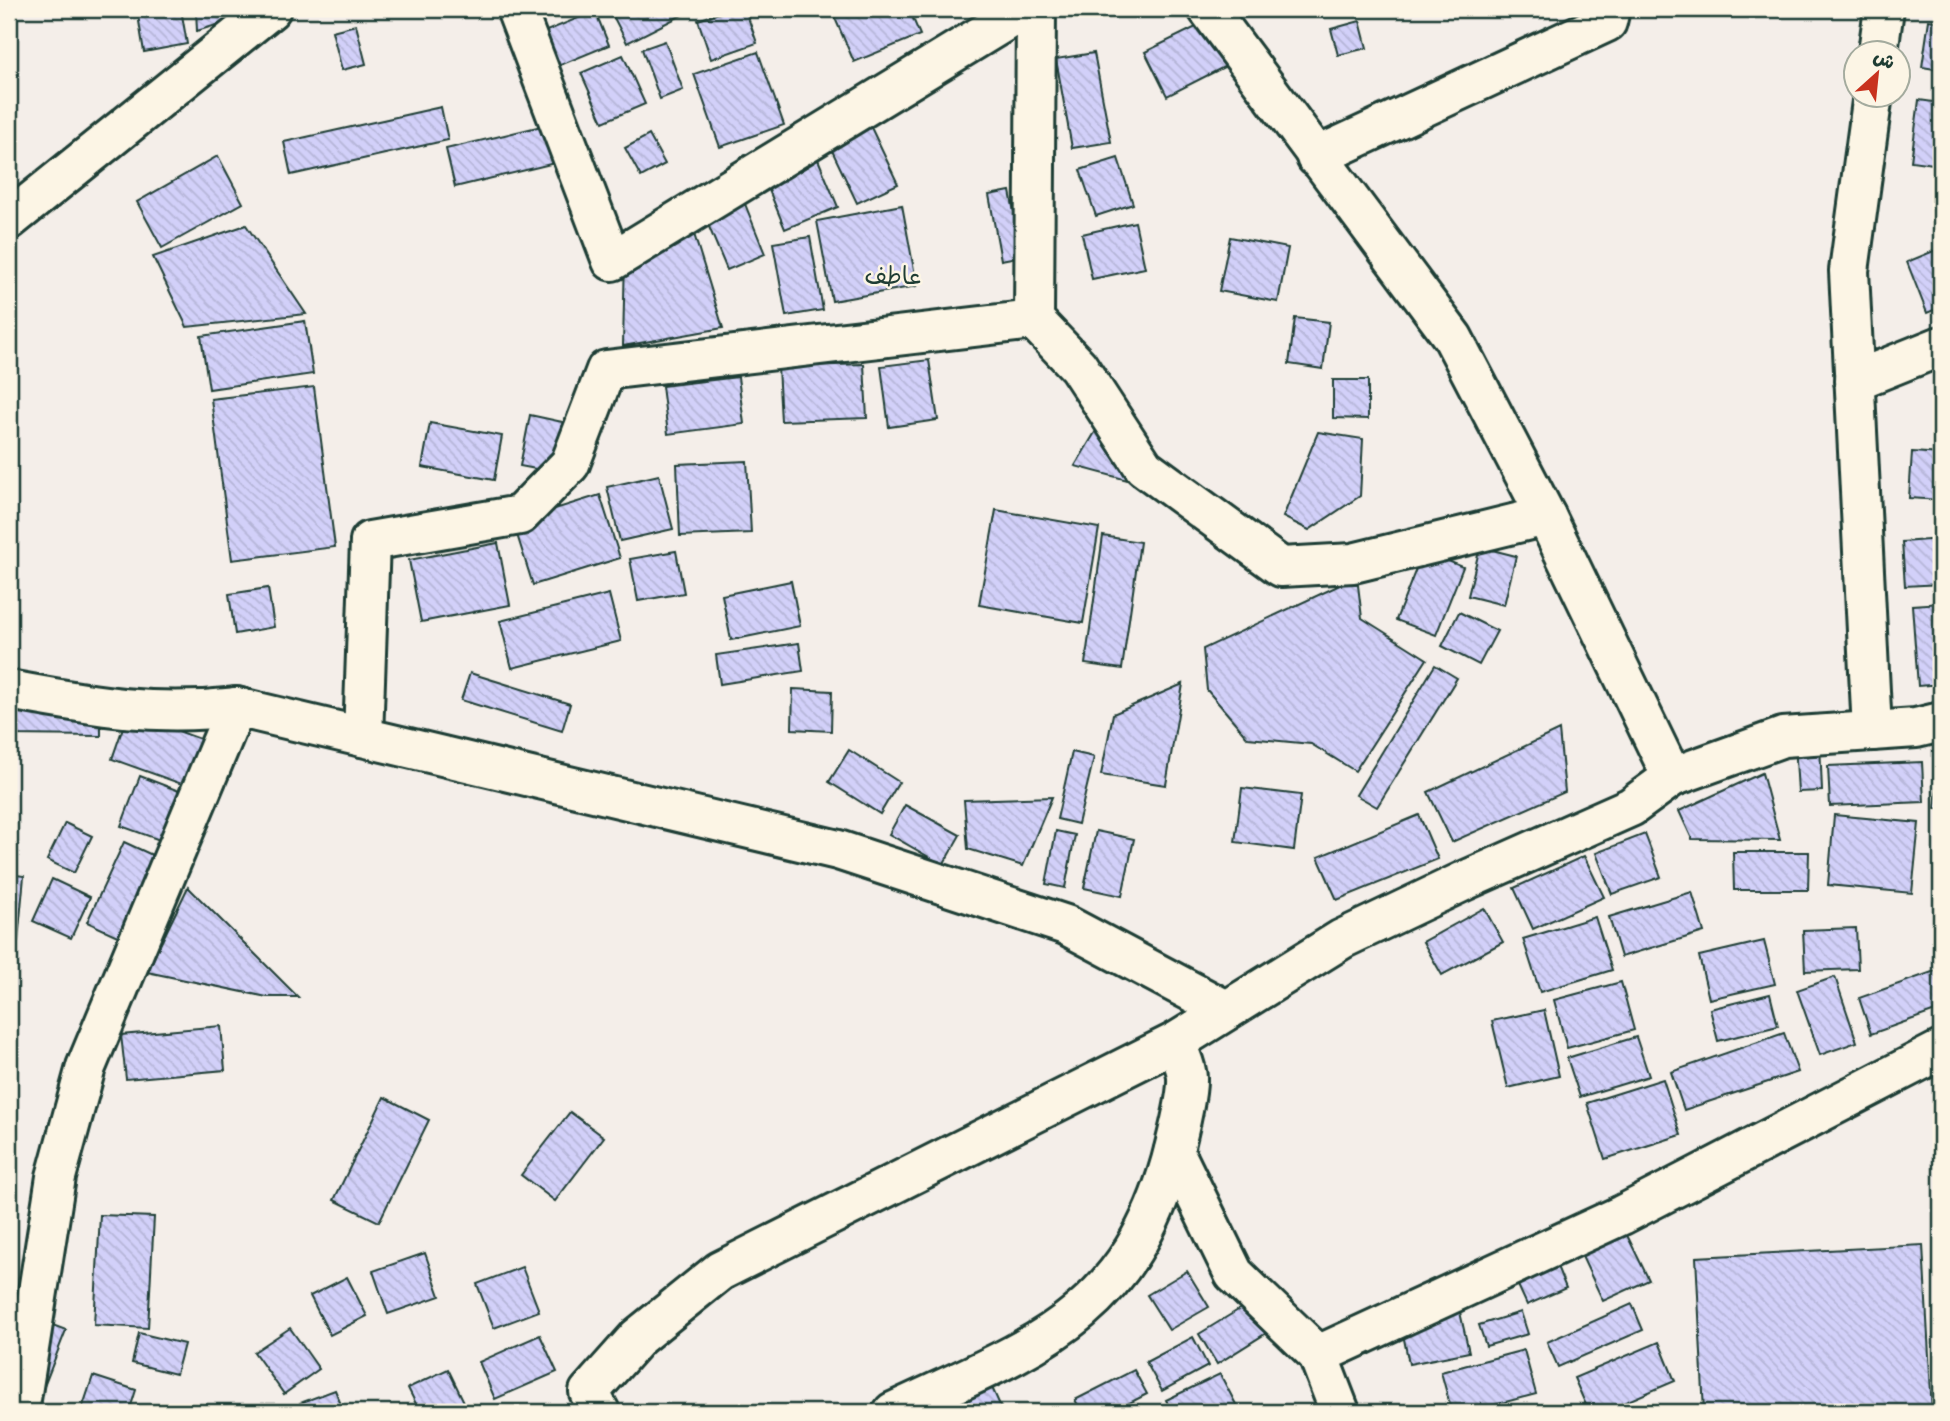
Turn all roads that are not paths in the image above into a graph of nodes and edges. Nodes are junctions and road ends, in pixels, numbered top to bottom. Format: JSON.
{"nodes":[{"id":1,"x":271,"y":9,"type":"edge"},
{"id":2,"x":516,"y":9,"type":"edge"},
{"id":3,"x":1026,"y":9,"type":"edge"},
{"id":4,"x":1035,"y":9,"type":"edge"},
{"id":5,"x":1208,"y":9,"type":"edge"},
{"id":6,"x":1611,"y":9,"type":"edge"},
{"id":7,"x":1884,"y":9,"type":"edge"},
{"id":8,"x":1880,"y":38,"type":"edge"},
{"id":9,"x":1871,"y":108,"type":"edge"},
{"id":10,"x":1316,"y":157,"type":"junction"},
{"id":11,"x":9,"y":220,"type":"edge"},
{"id":12,"x":1034,"y":320,"type":"junction"},
{"id":13,"x":1941,"y":346,"type":"edge"},
{"id":14,"x":1854,"y":381,"type":"junction"},
{"id":15,"x":1546,"y":516,"type":"junction"},
{"id":16,"x":9,"y":690,"type":"edge"},
{"id":17,"x":236,"y":707,"type":"junction"},
{"id":18,"x":1941,"y":722,"type":"edge"},
{"id":19,"x":1872,"y":730,"type":"junction"},
{"id":20,"x":363,"y":737,"type":"junction"},
{"id":21,"x":1672,"y":777,"type":"junction"},
{"id":22,"x":1226,"y":1010,"type":"junction"},
{"id":23,"x":1176,"y":1042,"type":"junction"},
{"id":24,"x":1941,"y":1050,"type":"edge"},
{"id":25,"x":1174,"y":1151,"type":"junction"},
{"id":26,"x":1318,"y":1355,"type":"junction"},
{"id":27,"x":19,"y":1412,"type":"edge"},
{"id":28,"x":600,"y":1412,"type":"edge"},
{"id":29,"x":893,"y":1412,"type":"edge"},
{"id":30,"x":1340,"y":1412,"type":"edge"}],
"edges":[{"from":1,"to":11,"type":"street"},
{"from":2,"to":3,"type":"street"},
{"from":4,"to":12,"type":"street"},
{"from":5,"to":10,"type":"street"},
{"from":6,"to":10,"type":"street"},
{"from":7,"to":8,"type":"street"},
{"from":9,"to":14,"type":"street"},
{"from":10,"to":15,"type":"street"},
{"from":12,"to":15,"type":"street"},
{"from":12,"to":20,"type":"street"},
{"from":13,"to":14,"type":"street"},
{"from":14,"to":19,"type":"street"},
{"from":15,"to":21,"type":"street"},
{"from":16,"to":17,"type":"street"},
{"from":17,"to":20,"type":"street"},
{"from":17,"to":27,"type":"street"},
{"from":18,"to":19,"type":"street"},
{"from":19,"to":21,"type":"street"},
{"from":20,"to":22,"type":"street"},
{"from":21,"to":22,"type":"street"},
{"from":22,"to":23,"type":"street"},
{"from":23,"to":25,"type":"street"},
{"from":23,"to":28,"type":"street"},
{"from":24,"to":26,"type":"street"},
{"from":25,"to":26,"type":"street"},
{"from":25,"to":29,"type":"street"},
{"from":26,"to":30,"type":"street"}]}
